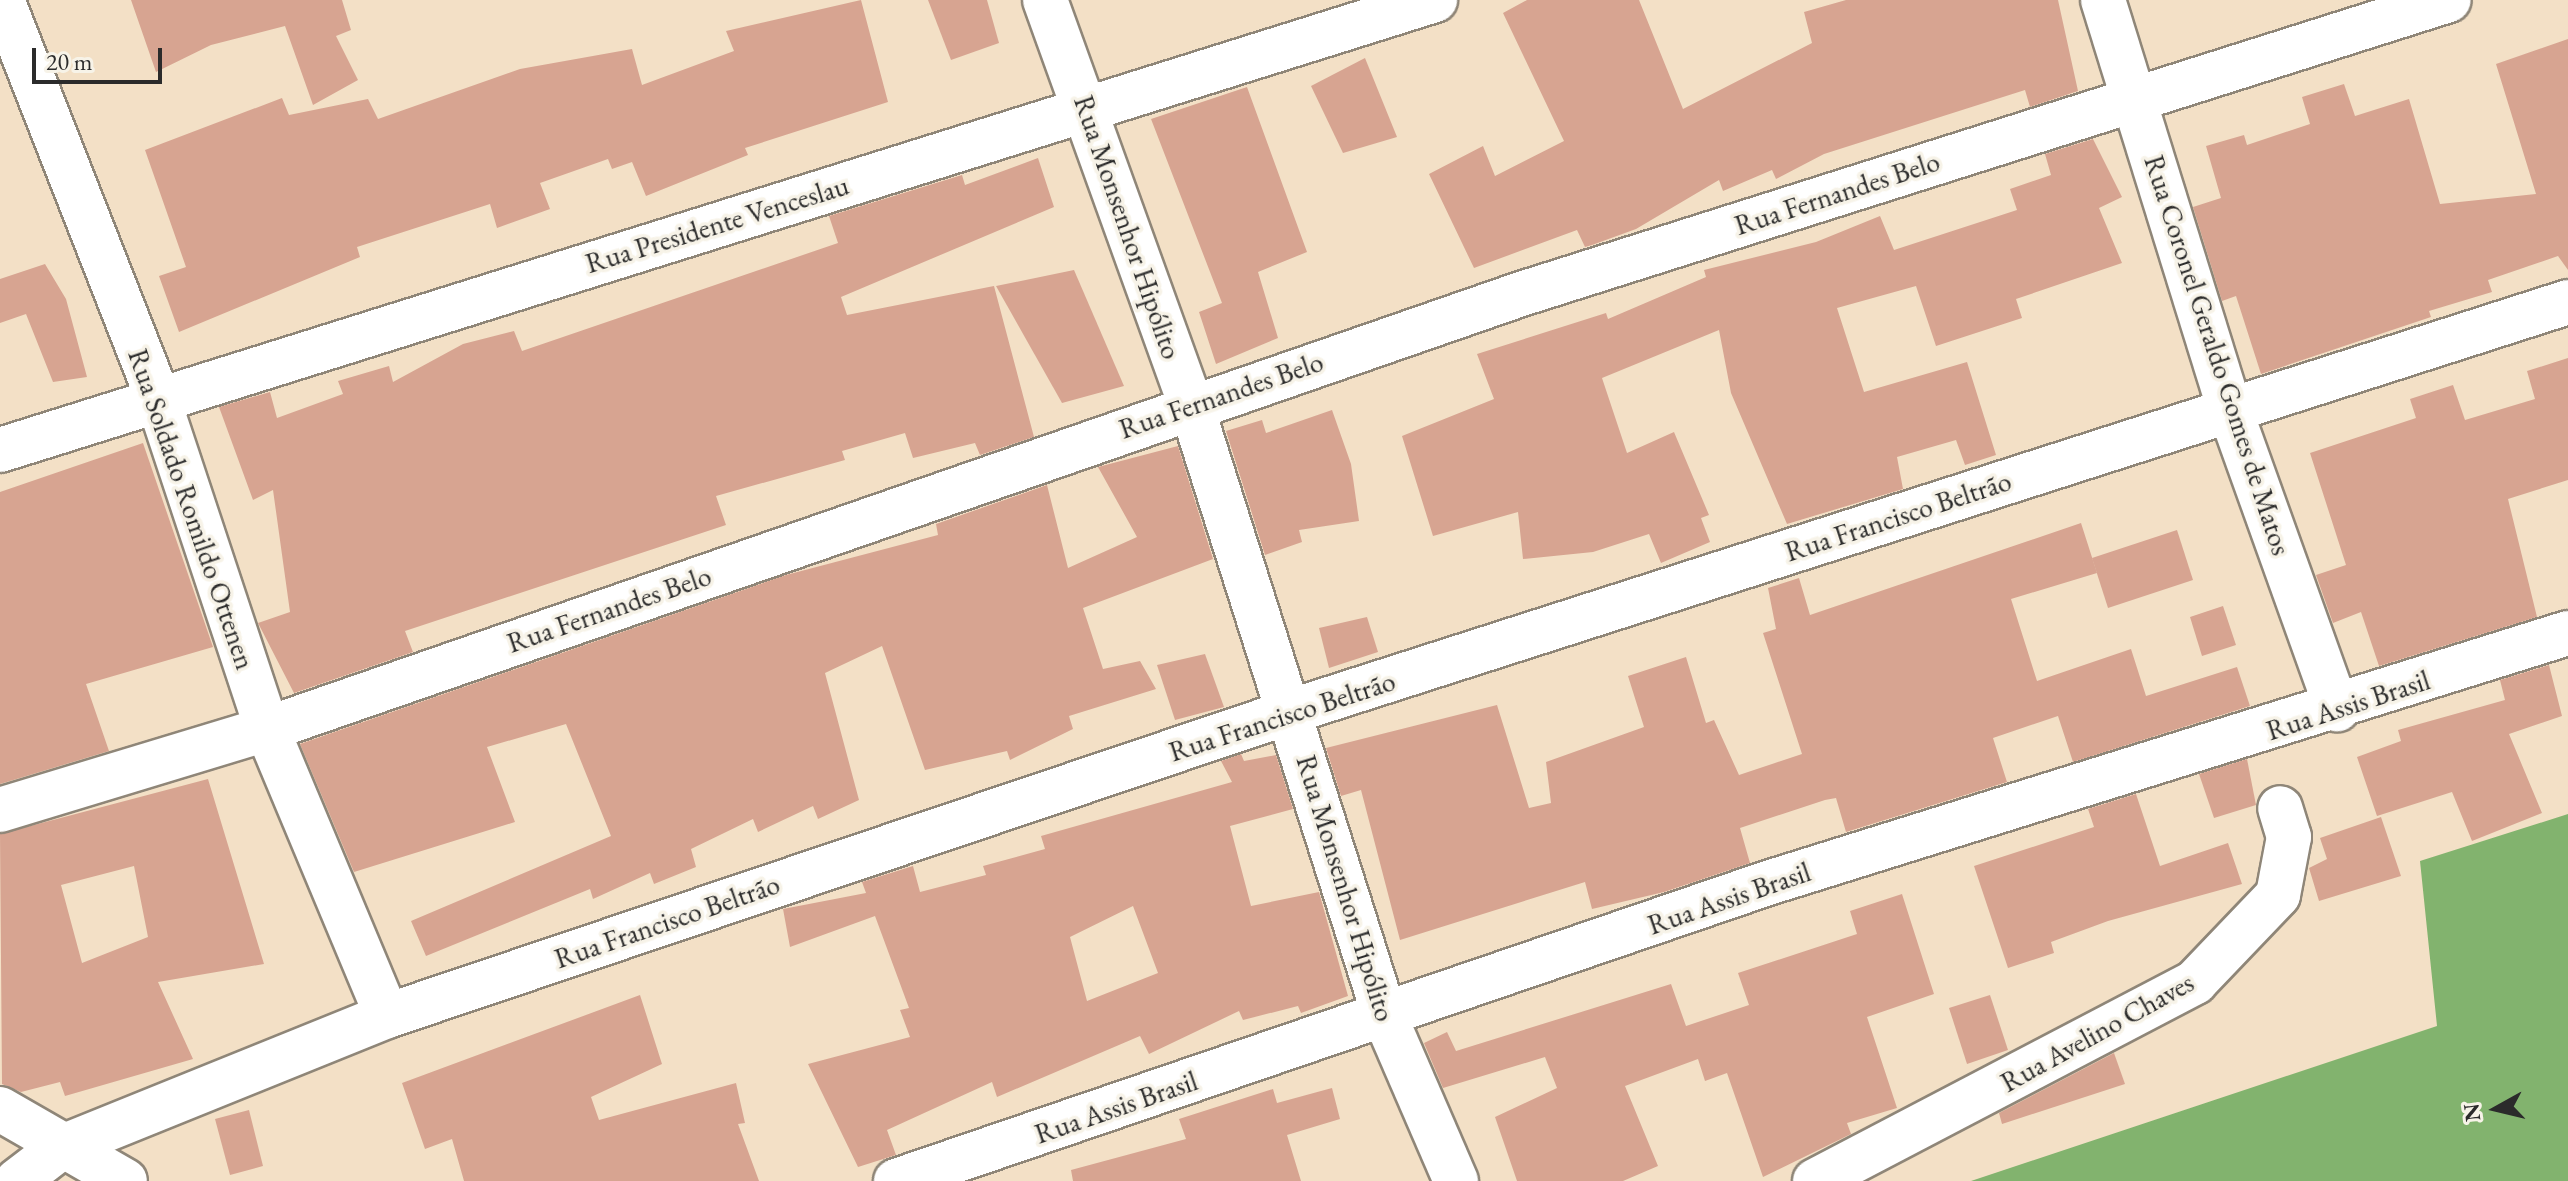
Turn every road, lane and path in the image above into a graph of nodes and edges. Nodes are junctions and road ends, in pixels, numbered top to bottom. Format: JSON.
{"nodes":[{"id":1,"x":2,"y":0,"type":"edge"},
{"id":2,"x":1045,"y":0,"type":"edge"},
{"id":3,"x":1435,"y":0,"type":"edge"},
{"id":4,"x":2103,"y":0,"type":"edge"},
{"id":5,"x":2449,"y":0,"type":"edge"},
{"id":6,"x":2137,"y":96,"type":"junction"},
{"id":7,"x":1087,"y":108,"type":"junction"},
{"id":8,"x":2568,"y":302,"type":"edge"},
{"id":9,"x":158,"y":399,"type":"junction"},
{"id":10,"x":1191,"y":405,"type":"junction"},
{"id":11,"x":2230,"y":410,"type":"junction"},
{"id":12,"x":0,"y":450,"type":"edge"},
{"id":13,"x":2568,"y":633,"type":"edge"},
{"id":14,"x":2337,"y":709,"type":"junction"},
{"id":15,"x":1292,"y":711,"type":"junction"},
{"id":16,"x":267,"y":729,"type":"junction"},
{"id":17,"x":2280,"y":808,"type":"dead end"},
{"id":18,"x":0,"y":810,"type":"edge"},
{"id":19,"x":387,"y":1016,"type":"junction"},
{"id":20,"x":1385,"y":1017,"type":"junction"},
{"id":21,"x":0,"y":1109,"type":"edge"},
{"id":22,"x":60,"y":1148,"type":"junction"},
{"id":23,"x":17,"y":1181,"type":"edge"},
{"id":24,"x":125,"y":1181,"type":"edge"},
{"id":25,"x":896,"y":1181,"type":"edge"},
{"id":26,"x":1456,"y":1181,"type":"edge"},
{"id":27,"x":1815,"y":1181,"type":"edge"}],
"edges":[{"from":1,"to":9,"type":"street","name":"Rua Soldado Romildo Ottenen"},
{"from":2,"to":7,"type":"street","name":"Rua Monsenhor Hipólito"},
{"from":3,"to":7,"type":"street","name":"Rua Presidente Venceslau"},
{"from":4,"to":6,"type":"street","name":"Rua Coronel Geraldo Gomes de Matos"},
{"from":5,"to":6,"type":"street","name":"Rua Fernandes Belo"},
{"from":6,"to":10,"type":"street","name":"Rua Fernandes Belo"},
{"from":6,"to":11,"type":"street","name":"Rua Coronel Geraldo Gomes de Matos"},
{"from":7,"to":9,"type":"street","name":"Rua Presidente Venceslau"},
{"from":7,"to":10,"type":"street","name":"Rua Monsenhor Hipólito"},
{"from":8,"to":11,"type":"street","name":"Rua Francisco Beltrão"},
{"from":9,"to":12,"type":"street","name":"Rua Presidente Venceslau"},
{"from":9,"to":16,"type":"street","name":"Rua Soldado Romildo Ottenen"},
{"from":10,"to":15,"type":"street","name":"Rua Monsenhor Hipólito"},
{"from":10,"to":16,"type":"street","name":"Rua Fernandes Belo"},
{"from":11,"to":14,"type":"street","name":"Rua Coronel Geraldo Gomes de Matos"},
{"from":11,"to":15,"type":"street","name":"Rua Francisco Beltrão"},
{"from":13,"to":14,"type":"street","name":"Rua Assis Brasil"},
{"from":14,"to":20,"type":"street","name":"Rua Assis Brasil"},
{"from":15,"to":19,"type":"street","name":"Rua Francisco Beltrão"},
{"from":15,"to":20,"type":"street","name":"Rua Monsenhor Hipólito"},
{"from":16,"to":18,"type":"street","name":"Rua Fernandes Belo"},
{"from":16,"to":19,"type":"street","name":"Rua Soldado Romildo Ottenen"},
{"from":17,"to":27,"type":"street","name":"Rua Avelino Chaves"},
{"from":19,"to":22,"type":"street","name":"Rua Francisco Beltrão"},
{"from":20,"to":25,"type":"street","name":"Rua Assis Brasil"},
{"from":20,"to":26,"type":"street","name":"Rua Monsenhor Hipólito"},
{"from":21,"to":22,"type":"street"},
{"from":22,"to":23,"type":"street","name":"Rua Francisco Beltrão"},
{"from":22,"to":24,"type":"street"}]}
